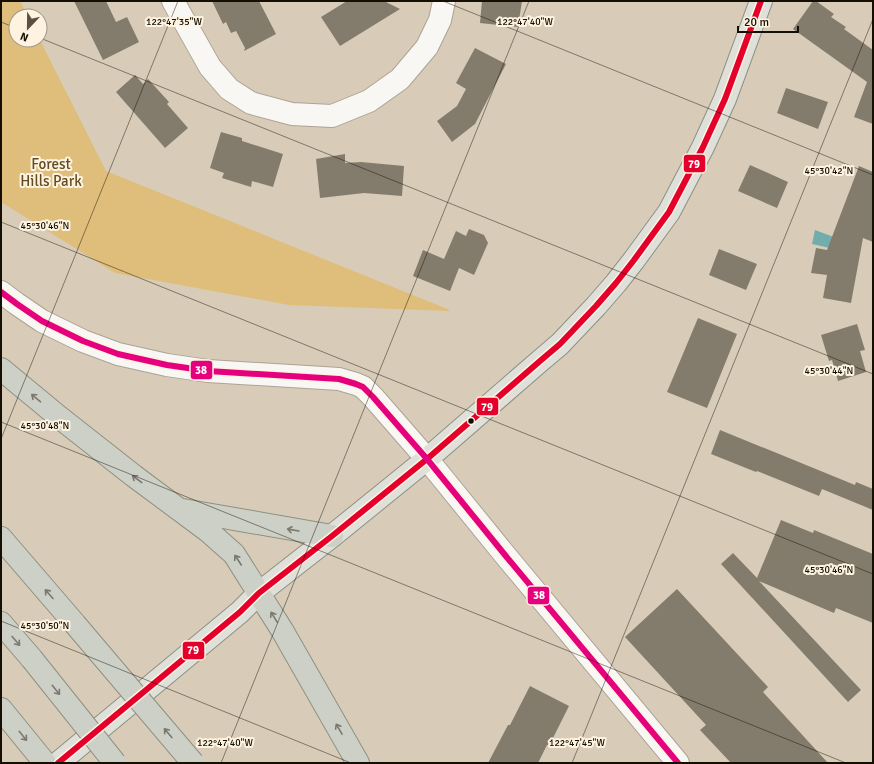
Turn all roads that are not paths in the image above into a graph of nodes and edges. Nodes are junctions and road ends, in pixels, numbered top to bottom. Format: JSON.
{"nodes":[{"id":1,"x":173,"y":1,"type":"edge"},
{"id":2,"x":444,"y":1,"type":"edge"},
{"id":3,"x":761,"y":1,"type":"edge"},
{"id":4,"x":1,"y":292,"type":"edge"},
{"id":5,"x":1,"y":369,"type":"edge"},
{"id":6,"x":427,"y":459,"type":"junction"},
{"id":7,"x":179,"y":510,"type":"junction"},
{"id":8,"x":332,"y":536,"type":"junction"},
{"id":9,"x":1,"y":538,"type":"edge"},
{"id":10,"x":259,"y":593,"type":"junction"},
{"id":11,"x":1,"y":623,"type":"edge"},
{"id":12,"x":1,"y":709,"type":"edge"},
{"id":13,"x":45,"y":763,"type":"edge"},
{"id":14,"x":58,"y":763,"type":"edge"},
{"id":15,"x":115,"y":763,"type":"edge"},
{"id":16,"x":193,"y":763,"type":"edge"},
{"id":17,"x":358,"y":763,"type":"edge"},
{"id":18,"x":678,"y":763,"type":"edge"}],
"edges":[{"from":1,"to":2,"type":"street"},
{"from":3,"to":6,"type":"main road"},
{"from":4,"to":6,"type":"street"},
{"from":7,"to":5,"type":"highway","one_way":true},
{"from":6,"to":8,"type":"main road"},
{"from":6,"to":18,"type":"street"},
{"from":8,"to":7,"type":"highway","one_way":true},
{"from":10,"to":7,"type":"highway","one_way":true},
{"from":8,"to":10,"type":"main road"},
{"from":16,"to":9,"type":"highway","one_way":true,"bridge":true},
{"from":10,"to":14,"type":"main road"},
{"from":17,"to":10,"type":"highway","one_way":true},
{"from":11,"to":15,"type":"highway","one_way":true,"bridge":true},
{"from":12,"to":13,"type":"highway","one_way":true}]}
